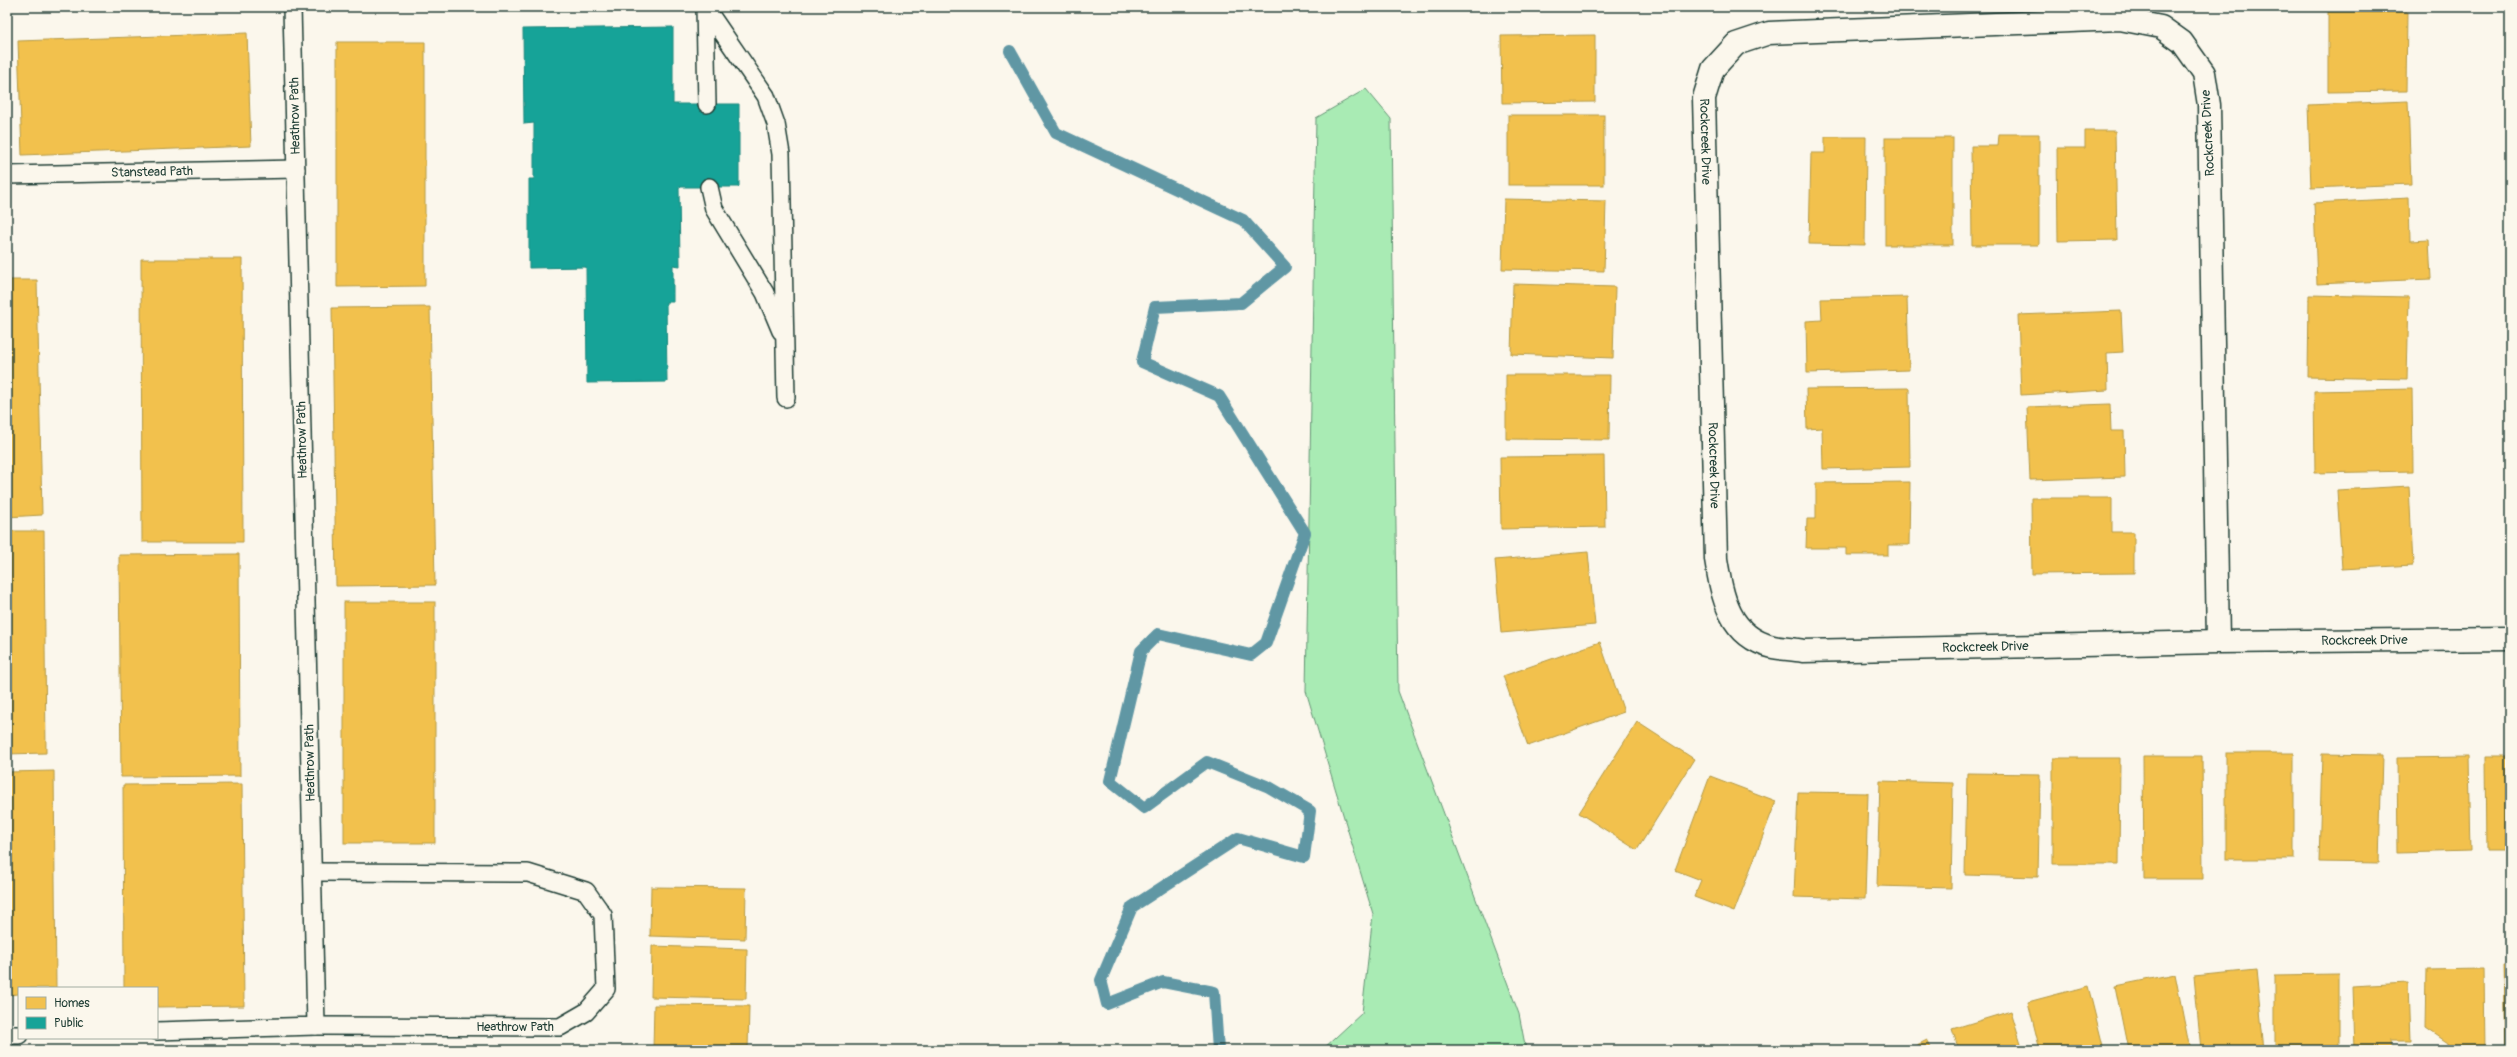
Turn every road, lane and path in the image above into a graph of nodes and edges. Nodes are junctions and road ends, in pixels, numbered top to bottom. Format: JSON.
{"nodes":[{"id":1,"x":292,"y":7,"type":"edge"},
{"id":2,"x":705,"y":7,"type":"edge"},
{"id":3,"x":707,"y":104,"type":"dead end"},
{"id":4,"x":296,"y":169,"type":"junction"},
{"id":5,"x":7,"y":175,"type":"edge"},
{"id":6,"x":709,"y":187,"type":"dead end"},
{"id":7,"x":785,"y":340,"type":"junction"},
{"id":8,"x":786,"y":398,"type":"dead end"},
{"id":9,"x":2510,"y":639,"type":"edge"},
{"id":10,"x":2218,"y":642,"type":"junction"},
{"id":11,"x":313,"y":872,"type":"junction"},
{"id":12,"x":316,"y":1026,"type":"junction"},
{"id":13,"x":158,"y":1031,"type":"edge"},
{"id":14,"x":18,"y":1035,"type":"edge"},
{"id":15,"x":7,"y":1036,"type":"edge"}],
"edges":[{"from":1,"to":4,"type":"lane","name":"Heathrow Path"},
{"from":2,"to":3,"type":"lane"},
{"from":2,"to":7,"type":"lane"},
{"from":4,"to":5,"type":"lane","name":"Stanstead Path"},
{"from":4,"to":11,"type":"lane","name":"Heathrow Path"},
{"from":6,"to":7,"type":"lane"},
{"from":7,"to":8,"type":"lane"},
{"from":9,"to":10,"type":"street","name":"Rockcreek Drive"},
{"from":10,"to":10,"type":"street","name":"Rockcreek Drive"},
{"from":11,"to":12,"type":"lane","name":"Heathrow Path"},
{"from":11,"to":12,"type":"lane","name":"Heathrow Path"},
{"from":12,"to":13,"type":"lane","name":"Heathrow Path"},
{"from":14,"to":15,"type":"lane"}]}
